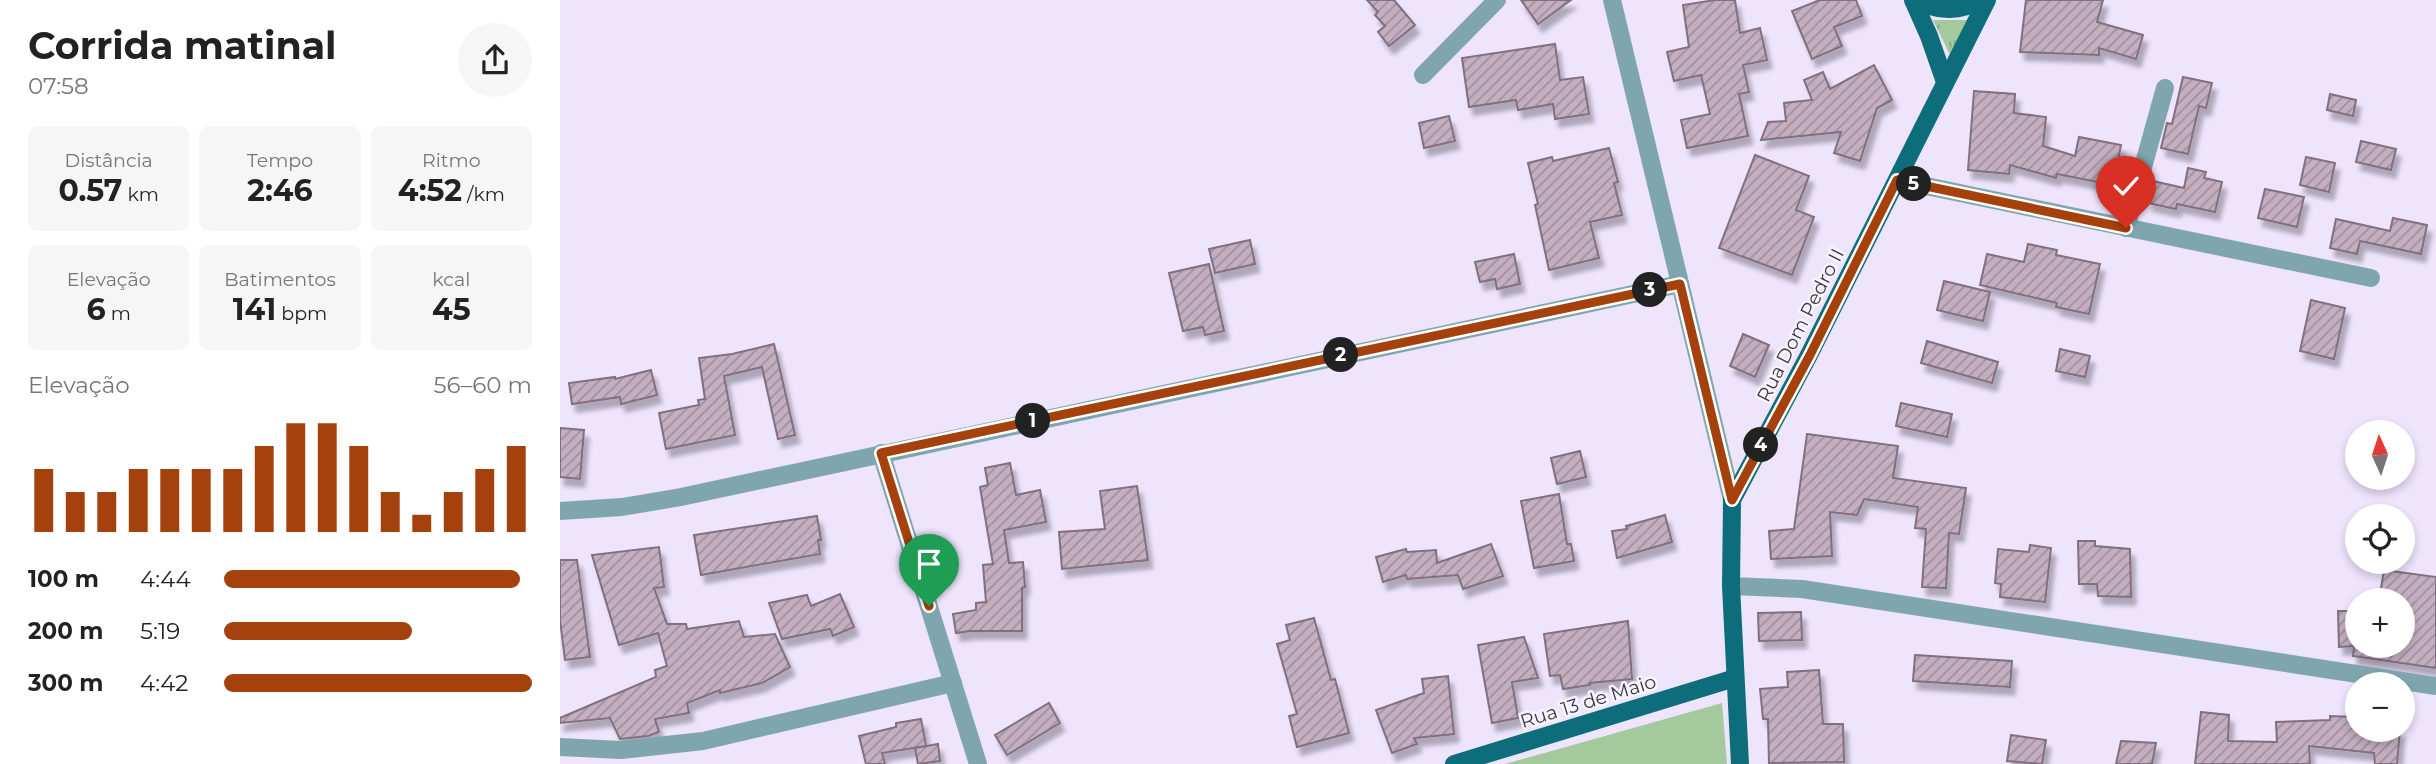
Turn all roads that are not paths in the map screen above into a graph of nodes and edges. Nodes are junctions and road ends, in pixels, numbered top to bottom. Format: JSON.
{"nodes":[{"id":1,"x":1497,"y":0,"type":"edge"},
{"id":2,"x":1612,"y":0,"type":"edge"},
{"id":3,"x":1913,"y":0,"type":"edge"},
{"id":4,"x":1920,"y":0,"type":"edge"},
{"id":5,"x":1980,"y":0,"type":"edge"},
{"id":6,"x":1987,"y":0,"type":"edge"},
{"id":7,"x":1423,"y":75,"type":"dead end"},
{"id":8,"x":1945,"y":82,"type":"junction"},
{"id":9,"x":2165,"y":88,"type":"dead end"},
{"id":10,"x":1897,"y":180,"type":"junction"},
{"id":11,"x":2126,"y":228,"type":"junction"},
{"id":12,"x":2371,"y":278,"type":"dead end"},
{"id":13,"x":1680,"y":284,"type":"junction"},
{"id":14,"x":881,"y":453,"type":"junction"},
{"id":15,"x":1732,"y":500,"type":"junction"},
{"id":16,"x":560,"y":511,"type":"edge"},
{"id":17,"x":1731,"y":586,"type":"junction"},
{"id":18,"x":1735,"y":678,"type":"junction"},
{"id":19,"x":953,"y":682,"type":"junction"},
{"id":20,"x":2436,"y":686,"type":"edge"},
{"id":21,"x":560,"y":747,"type":"edge"},
{"id":22,"x":978,"y":764,"type":"edge"},
{"id":23,"x":1454,"y":764,"type":"edge"},
{"id":24,"x":1740,"y":764,"type":"edge"}],
"edges":[{"from":1,"to":7,"type":"street"},
{"from":2,"to":13,"type":"street"},
{"from":3,"to":8,"type":"main road"},
{"from":4,"to":5,"type":"main road"},
{"from":6,"to":8,"type":"main road","name":"Rua Dom Pedro II"},
{"from":8,"to":10,"type":"main road","name":"Rua Dom Pedro II"},
{"from":9,"to":11,"type":"street"},
{"from":10,"to":11,"type":"street"},
{"from":10,"to":15,"type":"main road","name":"Rua Dom Pedro II"},
{"from":11,"to":12,"type":"street"},
{"from":13,"to":14,"type":"street"},
{"from":13,"to":15,"type":"street"},
{"from":14,"to":16,"type":"street"},
{"from":14,"to":19,"type":"street"},
{"from":15,"to":17,"type":"main road","name":"Rua Dom Pedro II"},
{"from":17,"to":18,"type":"main road","name":"Rua Dom Pedro II"},
{"from":17,"to":20,"type":"street"},
{"from":18,"to":23,"type":"main road","name":"Rua 13 de Maio"},
{"from":18,"to":24,"type":"main road","name":"Rua Dom Pedro II"},
{"from":19,"to":21,"type":"street"},
{"from":19,"to":22,"type":"street"}]}
